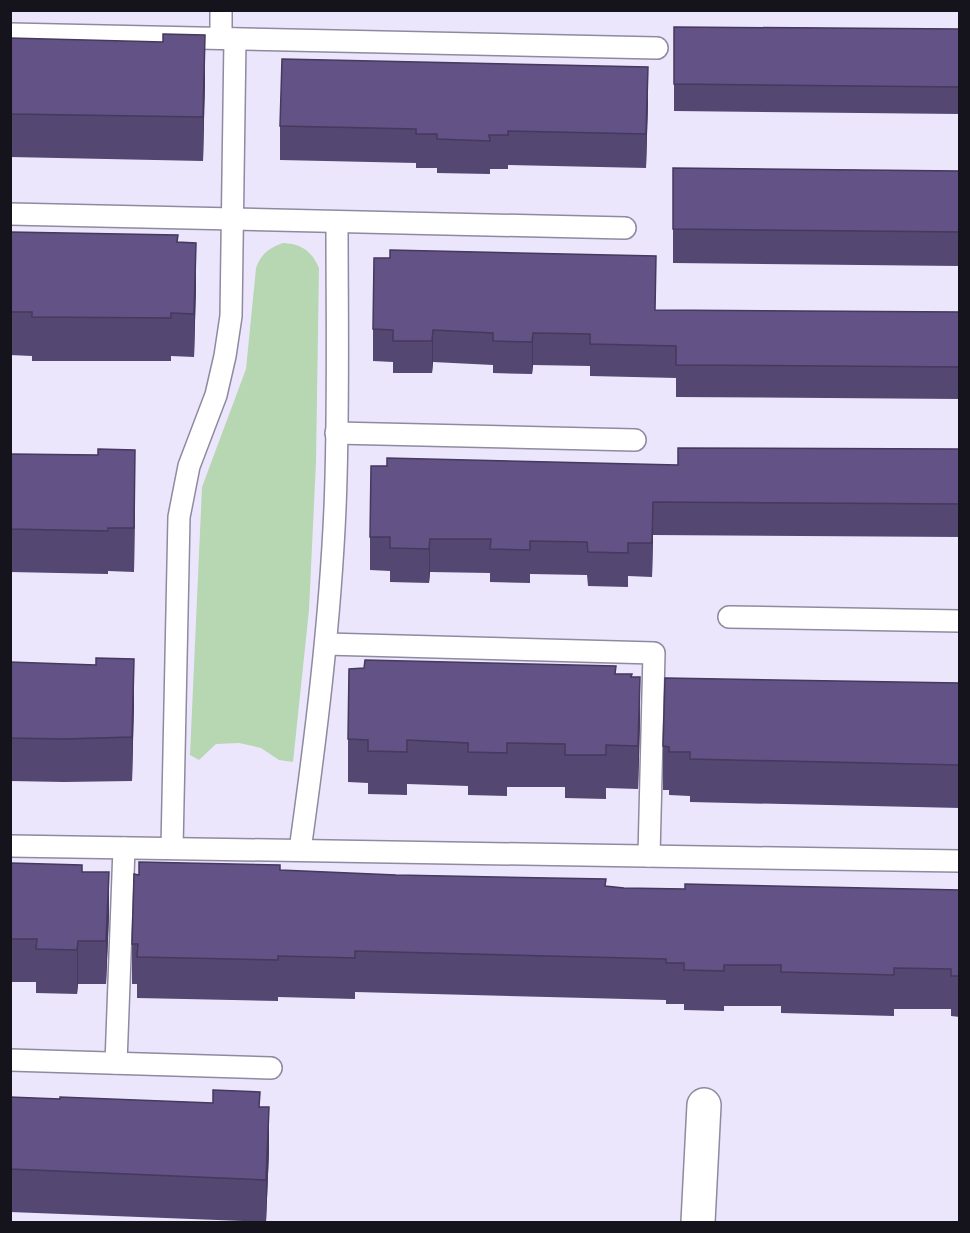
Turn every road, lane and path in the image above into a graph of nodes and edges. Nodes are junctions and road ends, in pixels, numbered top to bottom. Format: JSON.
{"nodes":[{"id":1,"x":221,"y":10,"type":"edge"},
{"id":2,"x":10,"y":33,"type":"edge"},
{"id":3,"x":228,"y":38,"type":"junction"},
{"id":4,"x":657,"y":48,"type":"dead end"},
{"id":5,"x":10,"y":214,"type":"edge"},
{"id":6,"x":232,"y":219,"type":"junction"},
{"id":7,"x":337,"y":222,"type":"junction"},
{"id":8,"x":625,"y":228,"type":"dead end"},
{"id":9,"x":336,"y":433,"type":"junction"},
{"id":10,"x":635,"y":440,"type":"dead end"},
{"id":11,"x":729,"y":617,"type":"dead end"},
{"id":12,"x":960,"y":621,"type":"edge"},
{"id":13,"x":326,"y":644,"type":"junction"},
{"id":14,"x":654,"y":696,"type":"junction"},
{"id":15,"x":677,"y":697,"type":"edge"},
{"id":16,"x":10,"y":846,"type":"edge"},
{"id":17,"x":124,"y":848,"type":"junction"},
{"id":18,"x":172,"y":848,"type":"junction"},
{"id":19,"x":300,"y":850,"type":"junction"},
{"id":20,"x":649,"y":856,"type":"junction"},
{"id":21,"x":960,"y":861,"type":"edge"},
{"id":22,"x":10,"y":1060,"type":"edge"},
{"id":23,"x":116,"y":1063,"type":"junction"},
{"id":24,"x":271,"y":1068,"type":"dead end"},
{"id":25,"x":704,"y":1105,"type":"dead end"},
{"id":26,"x":698,"y":1222,"type":"edge"}],
"edges":[{"from":1,"to":3,"type":"lane"},
{"from":2,"to":3,"type":"lane"},
{"from":3,"to":4,"type":"lane"},
{"from":3,"to":6,"type":"lane"},
{"from":5,"to":6,"type":"lane"},
{"from":6,"to":7,"type":"lane"},
{"from":6,"to":18,"type":"lane"},
{"from":7,"to":8,"type":"lane"},
{"from":7,"to":9,"type":"lane"},
{"from":9,"to":10,"type":"lane"},
{"from":9,"to":13,"type":"lane"},
{"from":11,"to":12,"type":"lane"},
{"from":13,"to":14,"type":"lane"},
{"from":13,"to":19,"type":"lane"},
{"from":14,"to":15,"type":"lane"},
{"from":14,"to":20,"type":"lane"},
{"from":16,"to":17,"type":"lane"},
{"from":17,"to":18,"type":"lane"},
{"from":17,"to":23,"type":"lane"},
{"from":18,"to":19,"type":"lane"},
{"from":19,"to":20,"type":"lane"},
{"from":20,"to":21,"type":"lane"},
{"from":22,"to":23,"type":"lane"},
{"from":23,"to":24,"type":"lane"},
{"from":25,"to":26,"type":"street"}]}
